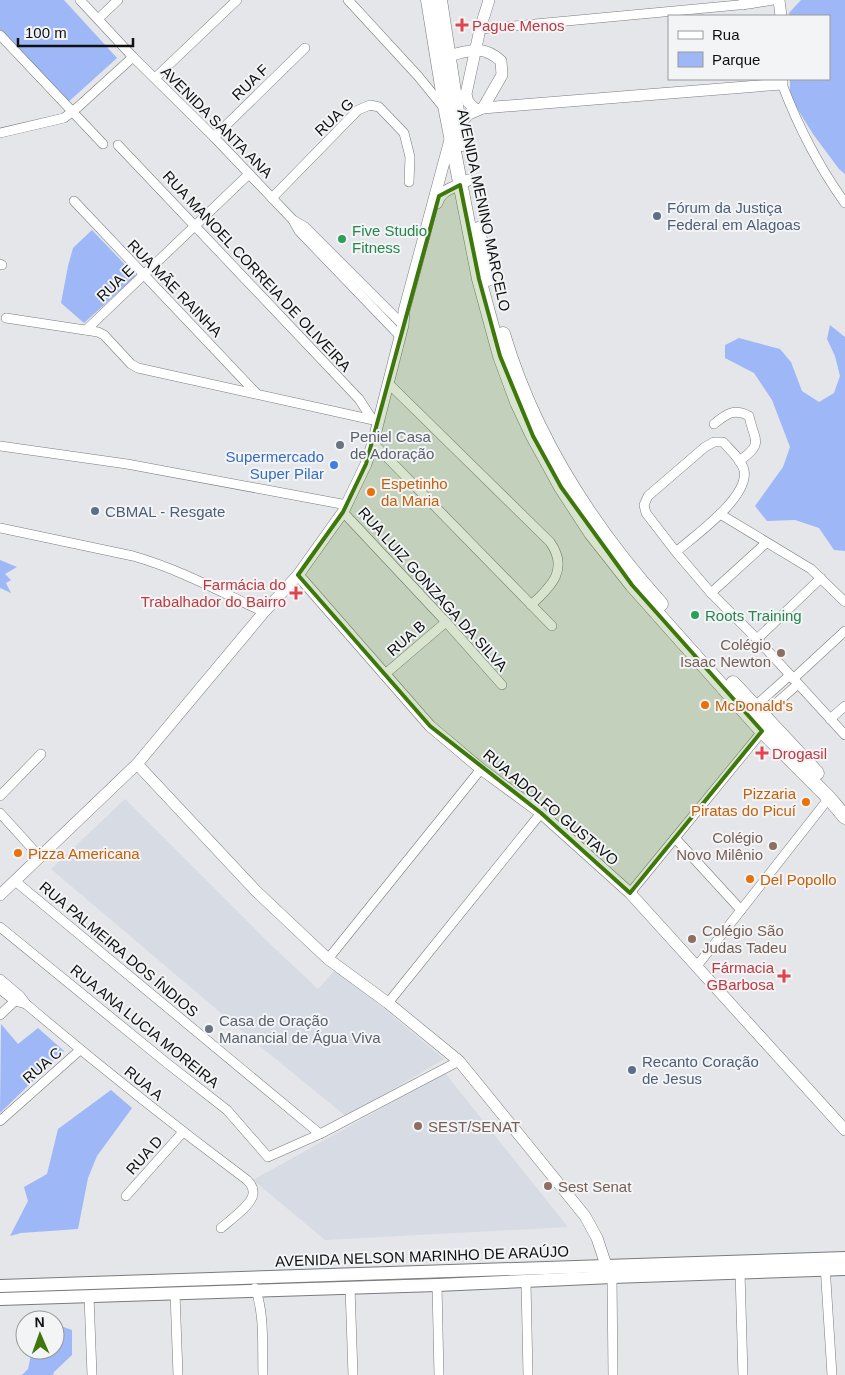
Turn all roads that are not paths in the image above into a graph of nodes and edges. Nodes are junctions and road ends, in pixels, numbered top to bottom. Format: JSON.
{"nodes":[{"id":1,"x":80,"y":0,"type":"edge"},
{"id":2,"x":118,"y":0,"type":"edge"},
{"id":3,"x":237,"y":0,"type":"edge"},
{"id":4,"x":348,"y":0,"type":"edge"},
{"id":5,"x":428,"y":0,"type":"edge"},
{"id":6,"x":440,"y":0,"type":"edge"},
{"id":7,"x":489,"y":0,"type":"edge"},
{"id":8,"x":773,"y":0,"type":"edge"},
{"id":9,"x":779,"y":0,"type":"edge"},
{"id":10,"x":747,"y":2,"type":"edge"},
{"id":11,"x":781,"y":15,"type":"edge"},
{"id":12,"x":98,"y":19,"type":"junction"},
{"id":13,"x":480,"y":29,"type":"junction"},
{"id":14,"x":0,"y":35,"type":"edge"},
{"id":15,"x":305,"y":48,"type":"dead end"},
{"id":16,"x":476,"y":49,"type":"junction"},
{"id":17,"x":133,"y":57,"type":"junction"},
{"id":18,"x":442,"y":57,"type":"junction"},
{"id":19,"x":155,"y":78,"type":"junction"},
{"id":20,"x":782,"y":82,"type":"edge"},
{"id":21,"x":479,"y":109,"type":"junction"},
{"id":22,"x":446,"y":111,"type":"junction"},
{"id":23,"x":72,"y":112,"type":"junction"},
{"id":24,"x":455,"y":129,"type":"junction"},
{"id":25,"x":0,"y":133,"type":"edge"},
{"id":26,"x":214,"y":137,"type":"junction"},
{"id":27,"x":103,"y":144,"type":"dead end"},
{"id":28,"x":118,"y":145,"type":"dead end"},
{"id":29,"x":249,"y":174,"type":"junction"},
{"id":30,"x":409,"y":182,"type":"dead end"},
{"id":31,"x":464,"y":182,"type":"junction"},
{"id":32,"x":272,"y":198,"type":"junction"},
{"id":33,"x":74,"y":201,"type":"dead end"},
{"id":34,"x":845,"y":203,"type":"edge"},
{"id":35,"x":195,"y":226,"type":"junction"},
{"id":36,"x":143,"y":275,"type":"junction"},
{"id":37,"x":6,"y":318,"type":"dead end"},
{"id":38,"x":86,"y":330,"type":"junction"},
{"id":39,"x":402,"y":331,"type":"junction"},
{"id":40,"x":388,"y":383,"type":"junction"},
{"id":41,"x":257,"y":394,"type":"junction"},
{"id":42,"x":375,"y":420,"type":"junction"},
{"id":43,"x":714,"y":424,"type":"dead end"},
{"id":44,"x":373,"y":443,"type":"junction"},
{"id":45,"x":0,"y":446,"type":"edge"},
{"id":46,"x":739,"y":461,"type":"junction"},
{"id":47,"x":345,"y":508,"type":"junction"},
{"id":48,"x":720,"y":514,"type":"junction"},
{"id":49,"x":0,"y":528,"type":"edge"},
{"id":50,"x":766,"y":543,"type":"junction"},
{"id":51,"x":676,"y":552,"type":"junction"},
{"id":52,"x":298,"y":575,"type":"junction"},
{"id":53,"x":821,"y":578,"type":"junction"},
{"id":54,"x":711,"y":593,"type":"junction"},
{"id":55,"x":845,"y":602,"type":"edge"},
{"id":56,"x":531,"y":605,"type":"junction"},
{"id":57,"x":264,"y":612,"type":"junction"},
{"id":58,"x":446,"y":622,"type":"junction"},
{"id":59,"x":552,"y":626,"type":"dead end"},
{"id":60,"x":845,"y":631,"type":"edge"},
{"id":61,"x":757,"y":639,"type":"junction"},
{"id":62,"x":384,"y":675,"type":"junction"},
{"id":63,"x":794,"y":680,"type":"junction"},
{"id":64,"x":502,"y":686,"type":"dead end"},
{"id":65,"x":845,"y":706,"type":"edge"},
{"id":66,"x":760,"y":718,"type":"junction"},
{"id":67,"x":830,"y":719,"type":"junction"},
{"id":68,"x":845,"y":735,"type":"edge"},
{"id":69,"x":41,"y":754,"type":"dead end"},
{"id":70,"x":137,"y":764,"type":"junction"},
{"id":71,"x":481,"y":769,"type":"junction"},
{"id":72,"x":0,"y":796,"type":"edge"},
{"id":73,"x":829,"y":798,"type":"junction"},
{"id":74,"x":845,"y":803,"type":"edge"},
{"id":75,"x":0,"y":814,"type":"edge"},
{"id":76,"x":540,"y":814,"type":"junction"},
{"id":77,"x":845,"y":817,"type":"edge"},
{"id":78,"x":675,"y":838,"type":"junction"},
{"id":79,"x":39,"y":856,"type":"junction"},
{"id":80,"x":15,"y":881,"type":"junction"},
{"id":81,"x":630,"y":892,"type":"junction"},
{"id":82,"x":0,"y":895,"type":"edge"},
{"id":83,"x":741,"y":910,"type":"junction"},
{"id":84,"x":0,"y":927,"type":"edge"},
{"id":85,"x":328,"y":959,"type":"junction"},
{"id":86,"x":697,"y":966,"type":"junction"},
{"id":87,"x":0,"y":979,"type":"edge"},
{"id":88,"x":0,"y":989,"type":"edge"},
{"id":89,"x":20,"y":1001,"type":"junction"},
{"id":90,"x":388,"y":1003,"type":"junction"},
{"id":91,"x":0,"y":1015,"type":"edge"},
{"id":92,"x":80,"y":1050,"type":"junction"},
{"id":93,"x":459,"y":1061,"type":"junction"},
{"id":94,"x":0,"y":1121,"type":"edge"},
{"id":95,"x":845,"y":1130,"type":"edge"},
{"id":96,"x":183,"y":1132,"type":"junction"},
{"id":97,"x":320,"y":1134,"type":"junction"},
{"id":98,"x":126,"y":1196,"type":"dead end"},
{"id":99,"x":221,"y":1228,"type":"dead end"},
{"id":100,"x":845,"y":1258,"type":"edge"},
{"id":101,"x":825,"y":1263,"type":"junction"},
{"id":102,"x":845,"y":1269,"type":"edge"},
{"id":103,"x":609,"y":1271,"type":"junction"},
{"id":104,"x":740,"y":1272,"type":"junction"},
{"id":105,"x":561,"y":1273,"type":"junction"},
{"id":106,"x":251,"y":1278,"type":"junction"},
{"id":107,"x":526,"y":1282,"type":"junction"},
{"id":108,"x":437,"y":1286,"type":"junction"},
{"id":109,"x":350,"y":1287,"type":"junction"},
{"id":110,"x":256,"y":1291,"type":"junction"},
{"id":111,"x":6,"y":1292,"type":"edge"},
{"id":112,"x":175,"y":1293,"type":"junction"},
{"id":113,"x":89,"y":1296,"type":"junction"},
{"id":114,"x":92,"y":1375,"type":"edge"},
{"id":115,"x":178,"y":1375,"type":"edge"},
{"id":116,"x":264,"y":1375,"type":"edge"},
{"id":117,"x":353,"y":1375,"type":"edge"},
{"id":118,"x":439,"y":1375,"type":"edge"},
{"id":119,"x":528,"y":1375,"type":"edge"},
{"id":120,"x":614,"y":1375,"type":"edge"},
{"id":121,"x":743,"y":1375,"type":"edge"},
{"id":122,"x":832,"y":1375,"type":"edge"}],
"edges":[{"from":1,"to":12,"type":"street","name":"AVENIDA SANTA ANA"},
{"from":2,"to":12,"type":"street"},
{"from":3,"to":19,"type":"street"},
{"from":4,"to":22,"type":"street"},
{"from":5,"to":18,"type":"main road","name":"AVENIDA MENINO MARCELO"},
{"from":6,"to":18,"type":"main road","name":"AVENIDA MENINO MARCELO"},
{"from":7,"to":13,"type":"street"},
{"from":8,"to":10,"type":"street"},
{"from":9,"to":11,"type":"street"},
{"from":10,"to":13,"type":"street"},
{"from":12,"to":17,"type":"street","name":"AVENIDA SANTA ANA"},
{"from":13,"to":16,"type":"street"},
{"from":14,"to":23,"type":"street"},
{"from":15,"to":26,"type":"street","name":"RUA F"},
{"from":16,"to":18,"type":"street"},
{"from":16,"to":21,"type":"street"},
{"from":16,"to":21,"type":"street"},
{"from":17,"to":19,"type":"street","name":"AVENIDA SANTA ANA"},
{"from":17,"to":23,"type":"street"},
{"from":18,"to":22,"type":"main road","name":"AVENIDA MENINO MARCELO"},
{"from":18,"to":24,"type":"main road","name":"AVENIDA MENINO MARCELO"},
{"from":19,"to":26,"type":"street","name":"AVENIDA SANTA ANA"},
{"from":20,"to":21,"type":"street"},
{"from":20,"to":34,"type":"street"},
{"from":21,"to":24,"type":"street"},
{"from":22,"to":24,"type":"main road","name":"AVENIDA MENINO MARCELO"},
{"from":23,"to":25,"type":"street"},
{"from":23,"to":27,"type":"street"},
{"from":24,"to":31,"type":"main road","name":"AVENIDA MENINO MARCELO"},
{"from":24,"to":39,"type":"street"},
{"from":26,"to":29,"type":"street","name":"AVENIDA SANTA ANA"},
{"from":28,"to":35,"type":"street","name":"RUA MANOEL CORREIA DE OLIVEIRA"},
{"from":29,"to":32,"type":"street","name":"AVENIDA SANTA ANA"},
{"from":29,"to":35,"type":"street","name":"RUA E"},
{"from":30,"to":32,"type":"street","name":"RUA G"},
{"from":31,"to":39,"type":"street"},
{"from":31,"to":66,"type":"main road","name":"AVENIDA MENINO MARCELO"},
{"from":32,"to":39,"type":"street","name":"AVENIDA SANTA ANA"},
{"from":33,"to":36,"type":"street","name":"RUA MÃE RAINHA"},
{"from":35,"to":36,"type":"street","name":"RUA E"},
{"from":35,"to":42,"type":"street","name":"RUA MANOEL CORREIA DE OLIVEIRA"},
{"from":36,"to":38,"type":"street","name":"RUA E"},
{"from":36,"to":41,"type":"street","name":"RUA MÃE RAINHA"},
{"from":37,"to":38,"type":"street"},
{"from":38,"to":41,"type":"street"},
{"from":39,"to":40,"type":"street"},
{"from":40,"to":42,"type":"street"},
{"from":40,"to":56,"type":"street"},
{"from":41,"to":42,"type":"street"},
{"from":42,"to":44,"type":"street"},
{"from":43,"to":46,"type":"street"},
{"from":44,"to":47,"type":"street"},
{"from":44,"to":56,"type":"street"},
{"from":45,"to":47,"type":"street"},
{"from":46,"to":48,"type":"street"},
{"from":46,"to":51,"type":"street"},
{"from":47,"to":52,"type":"street"},
{"from":47,"to":58,"type":"street","name":"RUA LUIZ GONZAGA DA SILVA"},
{"from":48,"to":50,"type":"street"},
{"from":48,"to":51,"type":"street"},
{"from":49,"to":57,"type":"street"},
{"from":50,"to":53,"type":"street"},
{"from":50,"to":54,"type":"street"},
{"from":51,"to":54,"type":"street"},
{"from":52,"to":57,"type":"street"},
{"from":52,"to":62,"type":"street","name":"RUA ADOLFO GUSTAVO"},
{"from":53,"to":55,"type":"street"},
{"from":53,"to":61,"type":"street"},
{"from":54,"to":61,"type":"street"},
{"from":56,"to":59,"type":"street"},
{"from":57,"to":70,"type":"street"},
{"from":58,"to":62,"type":"street","name":"RUA B"},
{"from":58,"to":64,"type":"street","name":"RUA LUIZ GONZAGA DA SILVA"},
{"from":60,"to":63,"type":"street"},
{"from":61,"to":63,"type":"street"},
{"from":62,"to":71,"type":"street","name":"RUA ADOLFO GUSTAVO"},
{"from":63,"to":66,"type":"street"},
{"from":63,"to":67,"type":"street"},
{"from":65,"to":67,"type":"street"},
{"from":66,"to":73,"type":"main road","name":"AVENIDA MENINO MARCELO"},
{"from":66,"to":74,"type":"main road","name":"AVENIDA MENINO MARCELO"},
{"from":66,"to":78,"type":"street"},
{"from":67,"to":68,"type":"street"},
{"from":69,"to":72,"type":"street"},
{"from":70,"to":79,"type":"street"},
{"from":70,"to":85,"type":"street"},
{"from":71,"to":76,"type":"street","name":"RUA ADOLFO GUSTAVO"},
{"from":71,"to":85,"type":"street"},
{"from":73,"to":77,"type":"main road","name":"AVENIDA MENINO MARCELO"},
{"from":73,"to":83,"type":"street"},
{"from":75,"to":79,"type":"street"},
{"from":76,"to":81,"type":"street","name":"RUA ADOLFO GUSTAVO"},
{"from":76,"to":90,"type":"street"},
{"from":78,"to":81,"type":"street"},
{"from":78,"to":83,"type":"street"},
{"from":79,"to":80,"type":"street"},
{"from":80,"to":82,"type":"street"},
{"from":80,"to":97,"type":"street","name":"RUA PALMEIRA DOS ÍNDIOS"},
{"from":81,"to":86,"type":"street","name":"RUA ADOLFO GUSTAVO"},
{"from":83,"to":86,"type":"street"},
{"from":84,"to":97,"type":"street","name":"RUA ANA LUCIA MOREIRA"},
{"from":85,"to":90,"type":"street"},
{"from":86,"to":95,"type":"street","name":"RUA ADOLFO GUSTAVO"},
{"from":87,"to":89,"type":"street","name":"RUA A"},
{"from":88,"to":89,"type":"street","name":"RUA A"},
{"from":89,"to":91,"type":"street"},
{"from":89,"to":92,"type":"street","name":"RUA A"},
{"from":90,"to":93,"type":"street"},
{"from":92,"to":94,"type":"street","name":"RUA C"},
{"from":92,"to":96,"type":"street","name":"RUA A"},
{"from":93,"to":97,"type":"street"},
{"from":93,"to":103,"type":"street"},
{"from":96,"to":98,"type":"street","name":"RUA D"},
{"from":96,"to":99,"type":"street","name":"RUA A"},
{"from":100,"to":101,"type":"main road","name":"AVENIDA NELSON MARINHO DE ARAÚJO"},
{"from":101,"to":102,"type":"main road"},
{"from":101,"to":103,"type":"main road","name":"AVENIDA NELSON MARINHO DE ARAÚJO"},
{"from":101,"to":104,"type":"main road"},
{"from":101,"to":122,"type":"street"},
{"from":103,"to":104,"type":"main road"},
{"from":103,"to":105,"type":"main road","name":"AVENIDA NELSON MARINHO DE ARAÚJO"},
{"from":103,"to":120,"type":"street"},
{"from":104,"to":121,"type":"street"},
{"from":105,"to":106,"type":"main road","name":"AVENIDA NELSON MARINHO DE ARAÚJO"},
{"from":105,"to":107,"type":"main road","name":"AVENIDA NELSON MARINHO DE ARAÚJO"},
{"from":106,"to":110,"type":"street"},
{"from":106,"to":111,"type":"main road","name":"AVENIDA NELSON MARINHO DE ARAÚJO"},
{"from":107,"to":108,"type":"main road","name":"AVENIDA NELSON MARINHO DE ARAÚJO"},
{"from":107,"to":119,"type":"street"},
{"from":108,"to":109,"type":"main road","name":"AVENIDA NELSON MARINHO DE ARAÚJO"},
{"from":108,"to":118,"type":"street"},
{"from":109,"to":110,"type":"main road","name":"AVENIDA NELSON MARINHO DE ARAÚJO"},
{"from":109,"to":117,"type":"street"},
{"from":110,"to":112,"type":"main road","name":"AVENIDA NELSON MARINHO DE ARAÚJO"},
{"from":110,"to":116,"type":"street"},
{"from":111,"to":113,"type":"main road","name":"AVENIDA NELSON MARINHO DE ARAÚJO"},
{"from":112,"to":113,"type":"main road","name":"AVENIDA NELSON MARINHO DE ARAÚJO"},
{"from":112,"to":115,"type":"street"},
{"from":113,"to":114,"type":"street"}]}
